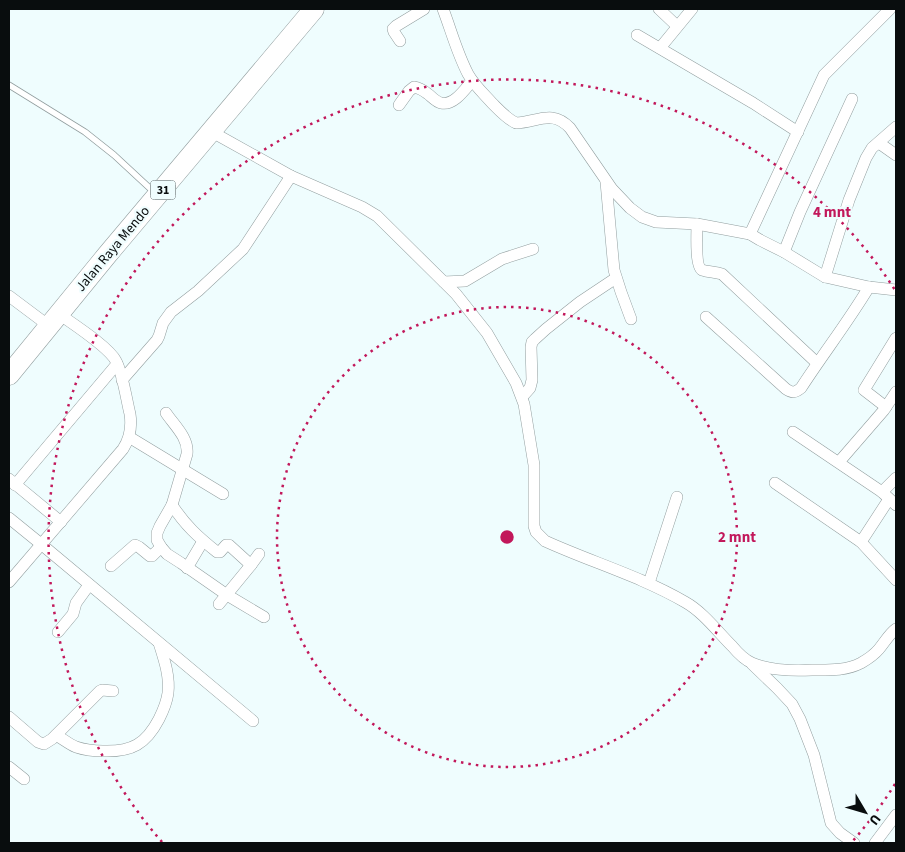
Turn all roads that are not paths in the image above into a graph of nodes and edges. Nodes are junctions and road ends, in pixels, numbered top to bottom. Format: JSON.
{"nodes":[{"id":1,"x":314,"y":9,"type":"edge"},
{"id":2,"x":424,"y":9,"type":"edge"},
{"id":3,"x":443,"y":9,"type":"edge"},
{"id":4,"x":658,"y":9,"type":"edge"},
{"id":5,"x":692,"y":9,"type":"edge"},
{"id":6,"x":886,"y":10,"type":"edge"},
{"id":7,"x":677,"y":26,"type":"junction"},
{"id":8,"x":637,"y":35,"type":"dead end"},
{"id":9,"x":400,"y":41,"type":"dead end"},
{"id":10,"x":660,"y":48,"type":"junction"},
{"id":11,"x":472,"y":81,"type":"junction"},
{"id":12,"x":9,"y":85,"type":"edge"},
{"id":13,"x":852,"y":99,"type":"dead end"},
{"id":14,"x":399,"y":105,"type":"dead end"},
{"id":15,"x":896,"y":127,"type":"edge"},
{"id":16,"x":212,"y":132,"type":"junction"},
{"id":17,"x":798,"y":132,"type":"junction"},
{"id":18,"x":879,"y":143,"type":"junction"},
{"id":19,"x":896,"y":156,"type":"edge"},
{"id":20,"x":291,"y":176,"type":"junction"},
{"id":21,"x":606,"y":182,"type":"junction"},
{"id":22,"x":158,"y":196,"type":"junction"},
{"id":23,"x":696,"y":224,"type":"junction"},
{"id":24,"x":750,"y":234,"type":"junction"},
{"id":25,"x":533,"y":249,"type":"dead end"},
{"id":26,"x":784,"y":252,"type":"junction"},
{"id":27,"x":825,"y":277,"type":"junction"},
{"id":28,"x":616,"y":278,"type":"junction"},
{"id":29,"x":444,"y":282,"type":"junction"},
{"id":30,"x":869,"y":288,"type":"junction"},
{"id":31,"x":896,"y":290,"type":"edge"},
{"id":32,"x":9,"y":296,"type":"edge"},
{"id":33,"x":706,"y":317,"type":"dead end"},
{"id":34,"x":632,"y":319,"type":"dead end"},
{"id":35,"x":54,"y":320,"type":"junction"},
{"id":36,"x":896,"y":338,"type":"edge"},
{"id":37,"x":817,"y":363,"type":"junction"},
{"id":38,"x":118,"y":364,"type":"junction"},
{"id":39,"x":9,"y":376,"type":"edge"},
{"id":40,"x":122,"y":380,"type":"junction"},
{"id":41,"x":896,"y":392,"type":"edge"},
{"id":42,"x":522,"y":397,"type":"junction"},
{"id":43,"x":886,"y":407,"type":"junction"},
{"id":44,"x":166,"y":413,"type":"dead end"},
{"id":45,"x":793,"y":432,"type":"dead end"},
{"id":46,"x":129,"y":437,"type":"junction"},
{"id":47,"x":839,"y":462,"type":"junction"},
{"id":48,"x":182,"y":470,"type":"junction"},
{"id":49,"x":896,"y":478,"type":"edge"},
{"id":50,"x":12,"y":482,"type":"edge"},
{"id":51,"x":775,"y":483,"type":"dead end"},
{"id":52,"x":223,"y":494,"type":"dead end"},
{"id":53,"x":677,"y":497,"type":"dead end"},
{"id":54,"x":889,"y":499,"type":"edge"},
{"id":55,"x":172,"y":505,"type":"junction"},
{"id":56,"x":9,"y":518,"type":"edge"},
{"id":57,"x":61,"y":522,"type":"junction"},
{"id":58,"x":203,"y":542,"type":"junction"},
{"id":59,"x":861,"y":542,"type":"junction"},
{"id":60,"x":41,"y":544,"type":"junction"},
{"id":61,"x":161,"y":547,"type":"junction"},
{"id":62,"x":259,"y":554,"type":"dead end"},
{"id":63,"x":252,"y":565,"type":"junction"},
{"id":64,"x":111,"y":566,"type":"dead end"},
{"id":65,"x":186,"y":568,"type":"junction"},
{"id":66,"x":896,"y":580,"type":"edge"},
{"id":67,"x":9,"y":582,"type":"edge"},
{"id":68,"x":649,"y":583,"type":"junction"},
{"id":69,"x":89,"y":585,"type":"junction"},
{"id":70,"x":227,"y":595,"type":"junction"},
{"id":71,"x":219,"y":604,"type":"dead end"},
{"id":72,"x":264,"y":617,"type":"dead end"},
{"id":73,"x":896,"y":629,"type":"edge"},
{"id":74,"x":58,"y":632,"type":"dead end"},
{"id":75,"x":159,"y":643,"type":"junction"},
{"id":76,"x":750,"y":663,"type":"junction"},
{"id":77,"x":113,"y":691,"type":"dead end"},
{"id":78,"x":9,"y":717,"type":"edge"},
{"id":79,"x":253,"y":721,"type":"dead end"},
{"id":80,"x":56,"y":735,"type":"junction"},
{"id":81,"x":9,"y":767,"type":"edge"},
{"id":82,"x":24,"y":779,"type":"dead end"},
{"id":83,"x":896,"y":815,"type":"edge"},
{"id":84,"x":854,"y":843,"type":"edge"},
{"id":85,"x":875,"y":843,"type":"edge"}],
"edges":[{"from":1,"to":16,"type":"highway","name":"Jalan Raya Mendo","number":"31"},
{"from":2,"to":9,"type":"street"},
{"from":3,"to":11,"type":"street"},
{"from":4,"to":7,"type":"street"},
{"from":5,"to":7,"type":"street"},
{"from":6,"to":17,"type":"street"},
{"from":7,"to":10,"type":"street"},
{"from":8,"to":10,"type":"street"},
{"from":10,"to":17,"type":"street"},
{"from":11,"to":14,"type":"street"},
{"from":11,"to":21,"type":"street"},
{"from":12,"to":22,"type":"lane"},
{"from":13,"to":26,"type":"street"},
{"from":15,"to":18,"type":"street"},
{"from":16,"to":20,"type":"street"},
{"from":16,"to":22,"type":"highway","name":"Jalan Raya Mendo","number":"31"},
{"from":17,"to":24,"type":"street"},
{"from":18,"to":19,"type":"street"},
{"from":18,"to":27,"type":"street"},
{"from":20,"to":29,"type":"street"},
{"from":20,"to":40,"type":"street"},
{"from":21,"to":23,"type":"street"},
{"from":21,"to":28,"type":"street"},
{"from":22,"to":35,"type":"highway","name":"Jalan Raya Mendo","number":"31"},
{"from":23,"to":24,"type":"street"},
{"from":23,"to":37,"type":"street"},
{"from":24,"to":26,"type":"street"},
{"from":25,"to":29,"type":"street"},
{"from":26,"to":27,"type":"street"},
{"from":27,"to":30,"type":"street"},
{"from":28,"to":34,"type":"street"},
{"from":28,"to":42,"type":"street"},
{"from":29,"to":42,"type":"street"},
{"from":30,"to":31,"type":"street"},
{"from":30,"to":37,"type":"street"},
{"from":32,"to":35,"type":"street"},
{"from":33,"to":37,"type":"street"},
{"from":35,"to":38,"type":"street"},
{"from":35,"to":39,"type":"highway","name":"Jalan Raya Mendo","number":"31"},
{"from":36,"to":43,"type":"street"},
{"from":38,"to":40,"type":"street"},
{"from":38,"to":50,"type":"street"},
{"from":40,"to":46,"type":"street"},
{"from":41,"to":43,"type":"street"},
{"from":42,"to":68,"type":"street"},
{"from":43,"to":47,"type":"street"},
{"from":44,"to":48,"type":"street"},
{"from":45,"to":47,"type":"street"},
{"from":46,"to":48,"type":"street"},
{"from":46,"to":57,"type":"street"},
{"from":47,"to":54,"type":"street"},
{"from":48,"to":52,"type":"street"},
{"from":48,"to":55,"type":"street"},
{"from":49,"to":54,"type":"street"},
{"from":50,"to":57,"type":"street"},
{"from":51,"to":59,"type":"street"},
{"from":53,"to":68,"type":"street"},
{"from":54,"to":59,"type":"street"},
{"from":55,"to":58,"type":"street"},
{"from":55,"to":61,"type":"street"},
{"from":56,"to":60,"type":"street"},
{"from":57,"to":60,"type":"street"},
{"from":58,"to":63,"type":"street"},
{"from":58,"to":65,"type":"street"},
{"from":59,"to":66,"type":"street"},
{"from":60,"to":67,"type":"street"},
{"from":60,"to":69,"type":"street"},
{"from":61,"to":64,"type":"street"},
{"from":61,"to":65,"type":"street"},
{"from":62,"to":63,"type":"street"},
{"from":63,"to":70,"type":"street"},
{"from":65,"to":70,"type":"street"},
{"from":68,"to":76,"type":"street"},
{"from":69,"to":74,"type":"street"},
{"from":69,"to":75,"type":"street"},
{"from":70,"to":71,"type":"street"},
{"from":70,"to":72,"type":"street"},
{"from":73,"to":76,"type":"street"},
{"from":75,"to":79,"type":"street"},
{"from":75,"to":80,"type":"street"},
{"from":76,"to":84,"type":"street"},
{"from":77,"to":80,"type":"street"},
{"from":78,"to":80,"type":"street"},
{"from":81,"to":82,"type":"street"},
{"from":83,"to":85,"type":"street"}]}
